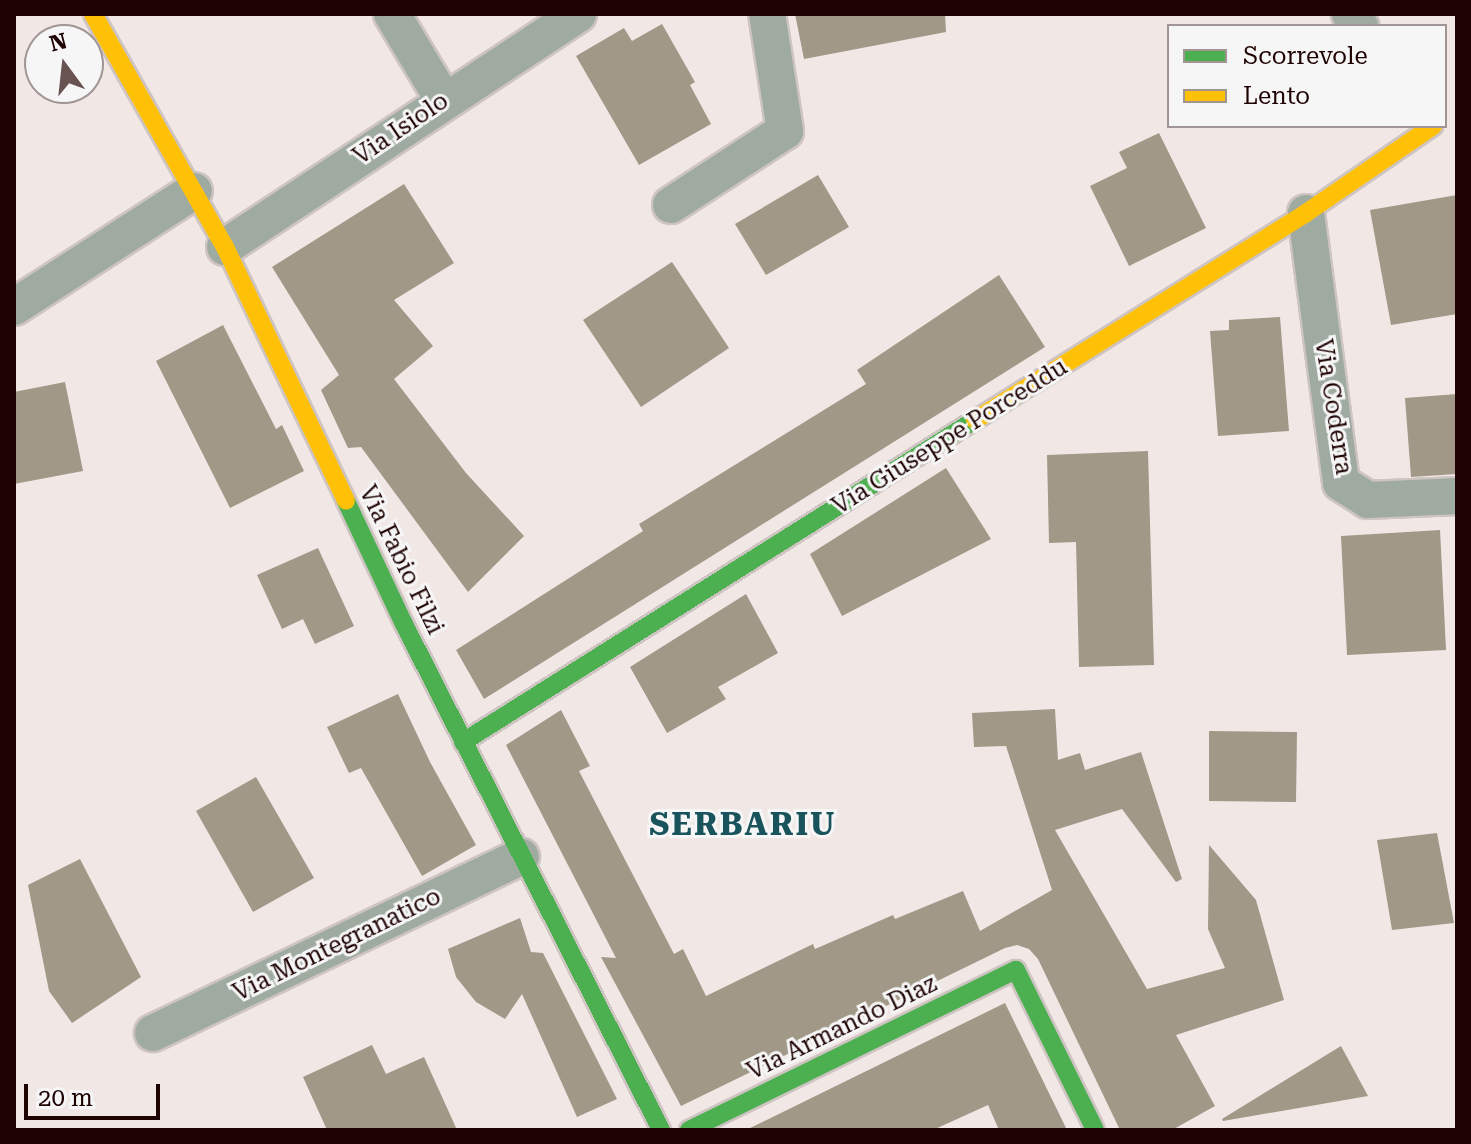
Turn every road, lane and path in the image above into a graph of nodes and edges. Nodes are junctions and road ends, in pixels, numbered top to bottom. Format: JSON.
{"nodes":[{"id":1,"x":93,"y":14,"type":"edge"},
{"id":2,"x":392,"y":14,"type":"edge"},
{"id":3,"x":578,"y":14,"type":"edge"},
{"id":4,"x":767,"y":14,"type":"edge"},
{"id":5,"x":444,"y":101,"type":"junction"},
{"id":6,"x":1430,"y":128,"type":"edge"},
{"id":7,"x":194,"y":191,"type":"junction"},
{"id":8,"x":671,"y":205,"type":"dead end"},
{"id":9,"x":1306,"y":213,"type":"junction"},
{"id":10,"x":225,"y":247,"type":"junction"},
{"id":11,"x":14,"y":307,"type":"edge"},
{"id":12,"x":1457,"y":496,"type":"edge"},
{"id":13,"x":463,"y":742,"type":"junction"},
{"id":14,"x":521,"y":857,"type":"junction"},
{"id":15,"x":153,"y":1033,"type":"dead end"},
{"id":16,"x":661,"y":1130,"type":"edge"},
{"id":17,"x":689,"y":1130,"type":"edge"},
{"id":18,"x":1095,"y":1130,"type":"edge"}],
"edges":[{"from":1,"to":7,"type":"street","name":"Via Fabio Filzi"},
{"from":2,"to":5,"type":"street"},
{"from":3,"to":5,"type":"street","name":"Via Isiolo"},
{"from":4,"to":8,"type":"street"},
{"from":5,"to":10,"type":"street","name":"Via Isiolo"},
{"from":6,"to":9,"type":"street","name":"Via Giuseppe Porceddu"},
{"from":7,"to":10,"type":"street","name":"Via Fabio Filzi"},
{"from":7,"to":11,"type":"street"},
{"from":9,"to":12,"type":"street","name":"Via Coderra"},
{"from":9,"to":13,"type":"street","name":"Via Giuseppe Porceddu"},
{"from":10,"to":13,"type":"street","name":"Via Fabio Filzi"},
{"from":13,"to":14,"type":"street","name":"Via Fabio Filzi"},
{"from":14,"to":15,"type":"street","name":"Via Montegranatico"},
{"from":14,"to":16,"type":"street","name":"Via Fabio Filzi"},
{"from":17,"to":18,"type":"street","name":"Via Armando Diaz"}]}
